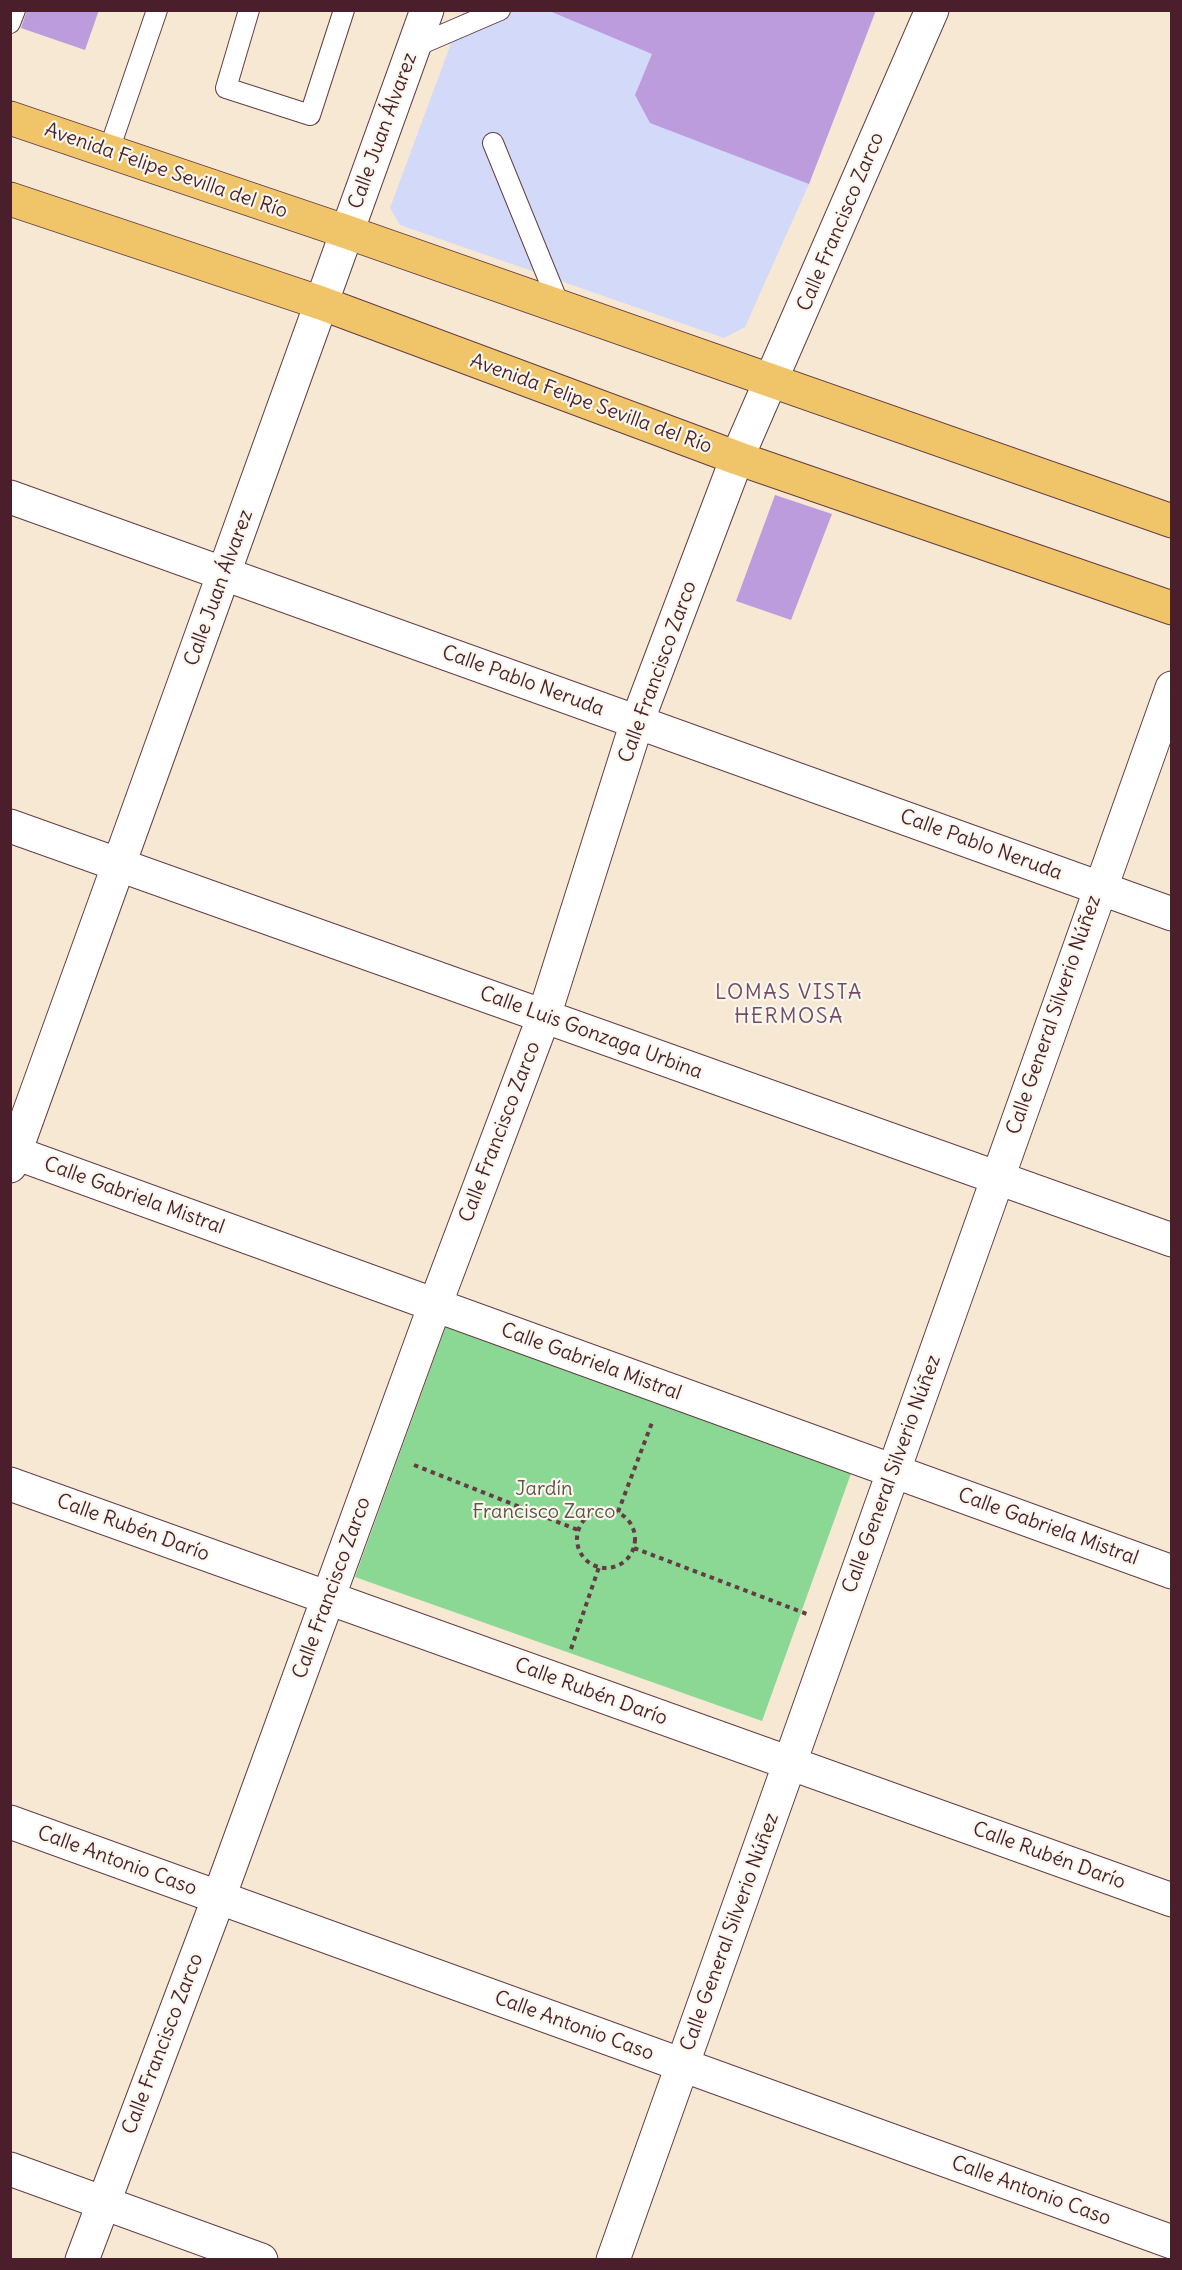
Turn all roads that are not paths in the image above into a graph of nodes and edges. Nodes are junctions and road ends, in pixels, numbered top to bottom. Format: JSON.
{"nodes":[{"id":1,"x":15,"y":10,"type":"edge"},
{"id":2,"x":157,"y":10,"type":"edge"},
{"id":3,"x":249,"y":10,"type":"edge"},
{"id":4,"x":344,"y":10,"type":"edge"},
{"id":5,"x":427,"y":10,"type":"edge"},
{"id":6,"x":500,"y":10,"type":"edge"},
{"id":7,"x":932,"y":10,"type":"edge"},
{"id":8,"x":10,"y":23,"type":"edge"},
{"id":9,"x":414,"y":46,"type":"junction"},
{"id":10,"x":10,"y":118,"type":"edge"},
{"id":11,"x":493,"y":143,"type":"dead end"},
{"id":12,"x":108,"y":153,"type":"junction"},
{"id":13,"x":10,"y":199,"type":"edge"},
{"id":14,"x":347,"y":232,"type":"junction"},
{"id":15,"x":321,"y":303,"type":"junction"},
{"id":16,"x":560,"y":307,"type":"junction"},
{"id":17,"x":772,"y":382,"type":"junction"},
{"id":18,"x":738,"y":458,"type":"junction"},
{"id":19,"x":10,"y":497,"type":"edge"},
{"id":20,"x":1172,"y":521,"type":"edge"},
{"id":21,"x":224,"y":574,"type":"junction"},
{"id":22,"x":1172,"y":608,"type":"edge"},
{"id":23,"x":1172,"y":688,"type":"edge"},
{"id":24,"x":638,"y":722,"type":"junction"},
{"id":25,"x":10,"y":826,"type":"edge"},
{"id":26,"x":119,"y":865,"type":"junction"},
{"id":27,"x":1099,"y":888,"type":"junction"},
{"id":28,"x":1172,"y":914,"type":"edge"},
{"id":29,"x":544,"y":1016,"type":"junction"},
{"id":30,"x":12,"y":1157,"type":"edge"},
{"id":31,"x":997,"y":1178,"type":"junction"},
{"id":32,"x":1172,"y":1240,"type":"edge"},
{"id":33,"x":435,"y":1305,"type":"junction"},
{"id":34,"x":893,"y":1471,"type":"junction"},
{"id":35,"x":10,"y":1484,"type":"edge"},
{"id":36,"x":1172,"y":1572,"type":"edge"},
{"id":37,"x":328,"y":1598,"type":"junction"},
{"id":38,"x":789,"y":1763,"type":"junction"},
{"id":39,"x":10,"y":1822,"type":"edge"},
{"id":40,"x":219,"y":1898,"type":"junction"},
{"id":41,"x":1172,"y":1900,"type":"edge"},
{"id":42,"x":682,"y":2065,"type":"junction"},
{"id":43,"x":10,"y":2169,"type":"edge"},
{"id":44,"x":103,"y":2202,"type":"junction"},
{"id":45,"x":1172,"y":2242,"type":"edge"},
{"id":46,"x":82,"y":2259,"type":"edge"},
{"id":47,"x":261,"y":2259,"type":"edge"},
{"id":48,"x":613,"y":2259,"type":"edge"}],
"edges":[{"from":1,"to":8,"type":"lane"},
{"from":2,"to":12,"type":"lane"},
{"from":3,"to":4,"type":"lane"},
{"from":5,"to":9,"type":"street","name":"Calle Juan Álvarez"},
{"from":6,"to":9,"type":"lane"},
{"from":7,"to":17,"type":"street","name":"Calle Francisco Zarco"},
{"from":9,"to":14,"type":"street","name":"Calle Juan Álvarez"},
{"from":10,"to":12,"type":"main road","name":"Avenida Felipe Sevilla del Río"},
{"from":11,"to":16,"type":"lane"},
{"from":12,"to":14,"type":"main road","name":"Avenida Felipe Sevilla del Río"},
{"from":13,"to":15,"type":"main road","name":"Avenida Felipe Sevilla del Río"},
{"from":14,"to":15,"type":"street","name":"Calle Juan Álvarez"},
{"from":14,"to":16,"type":"main road","name":"Avenida Felipe Sevilla del Río"},
{"from":15,"to":18,"type":"main road","name":"Avenida Felipe Sevilla del Río"},
{"from":15,"to":21,"type":"street","name":"Calle Juan Álvarez"},
{"from":16,"to":17,"type":"main road","name":"Avenida Felipe Sevilla del Río"},
{"from":17,"to":18,"type":"street","name":"Calle Francisco Zarco"},
{"from":17,"to":20,"type":"main road","name":"Avenida Felipe Sevilla del Río"},
{"from":18,"to":22,"type":"main road","name":"Avenida Felipe Sevilla del Río"},
{"from":18,"to":24,"type":"street","name":"Calle Francisco Zarco"},
{"from":19,"to":21,"type":"street","name":"Calle Pablo Neruda"},
{"from":21,"to":24,"type":"street","name":"Calle Pablo Neruda"},
{"from":21,"to":26,"type":"street","name":"Calle Juan Álvarez"},
{"from":23,"to":27,"type":"street","name":"Calle General Silverio Núñez"},
{"from":24,"to":27,"type":"street","name":"Calle Pablo Neruda"},
{"from":24,"to":29,"type":"street","name":"Calle Francisco Zarco"},
{"from":25,"to":26,"type":"street","name":"Calle Luis Gonzaga Urbina"},
{"from":26,"to":29,"type":"street","name":"Calle Luis Gonzaga Urbina"},
{"from":26,"to":30,"type":"street","name":"Calle Juan Álvarez"},
{"from":27,"to":28,"type":"street","name":"Calle Pablo Neruda"},
{"from":27,"to":31,"type":"street","name":"Calle General Silverio Núñez"},
{"from":29,"to":31,"type":"street","name":"Calle Luis Gonzaga Urbina"},
{"from":29,"to":33,"type":"street","name":"Calle Francisco Zarco"},
{"from":30,"to":33,"type":"street","name":"Calle Gabriela Mistral"},
{"from":31,"to":32,"type":"street","name":"Calle Luis Gonzaga Urbina"},
{"from":31,"to":34,"type":"street","name":"Calle General Silverio Núñez"},
{"from":33,"to":34,"type":"street","name":"Calle Gabriela Mistral"},
{"from":33,"to":37,"type":"street","name":"Calle Francisco Zarco"},
{"from":34,"to":36,"type":"street","name":"Calle Gabriela Mistral"},
{"from":34,"to":38,"type":"street","name":"Calle General Silverio Núñez"},
{"from":35,"to":37,"type":"street","name":"Calle Rubén Darío"},
{"from":37,"to":38,"type":"street","name":"Calle Rubén Darío"},
{"from":37,"to":40,"type":"street","name":"Calle Francisco Zarco"},
{"from":38,"to":41,"type":"street","name":"Calle Rubén Darío"},
{"from":38,"to":42,"type":"street","name":"Calle General Silverio Núñez"},
{"from":39,"to":40,"type":"street","name":"Calle Antonio Caso"},
{"from":40,"to":42,"type":"street","name":"Calle Antonio Caso"},
{"from":40,"to":44,"type":"street","name":"Calle Francisco Zarco"},
{"from":42,"to":45,"type":"street","name":"Calle Antonio Caso"},
{"from":42,"to":48,"type":"street","name":"Calle General Silverio Núñez"},
{"from":43,"to":44,"type":"street"},
{"from":44,"to":46,"type":"street","name":"Calle Francisco Zarco"},
{"from":44,"to":47,"type":"street"}]}
